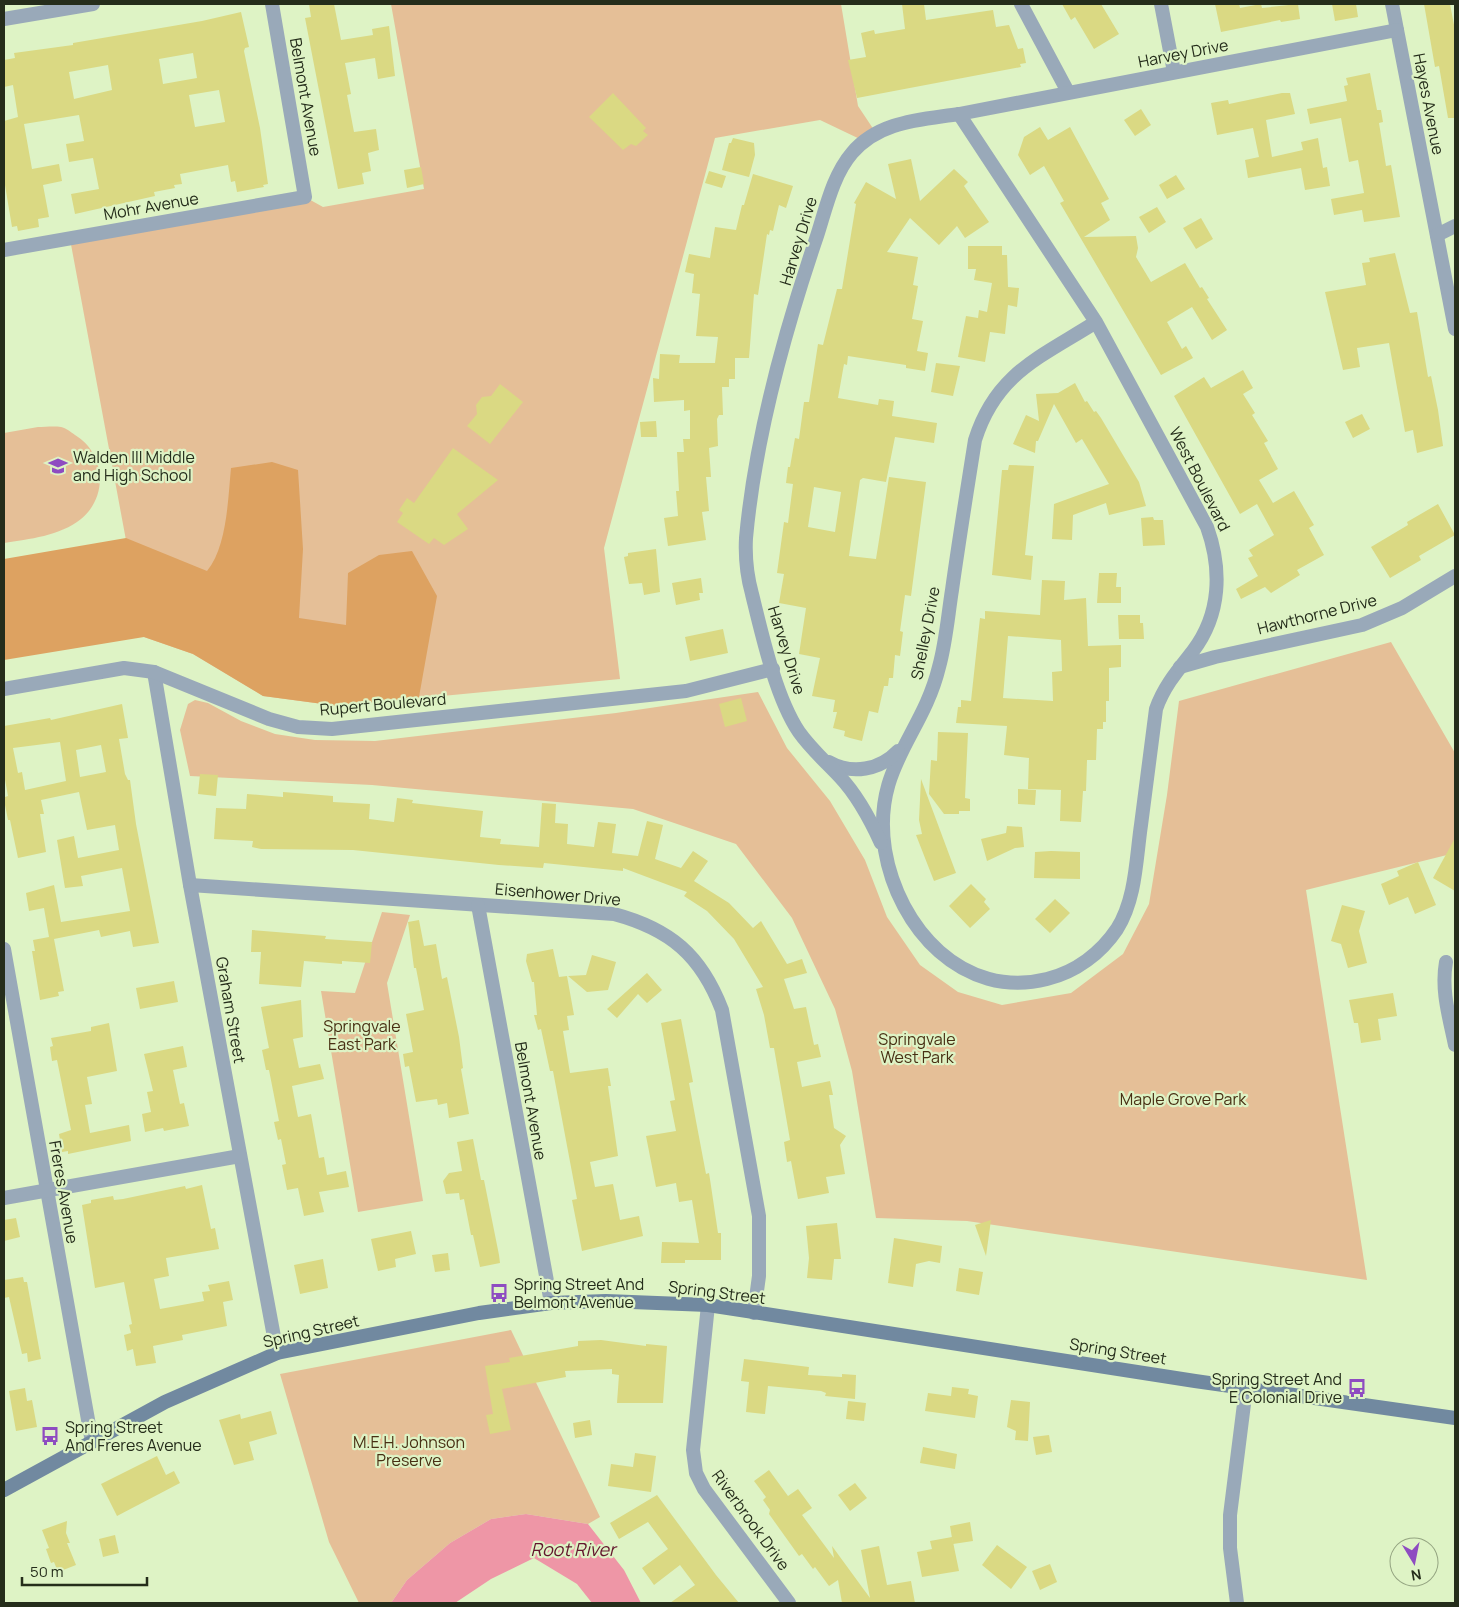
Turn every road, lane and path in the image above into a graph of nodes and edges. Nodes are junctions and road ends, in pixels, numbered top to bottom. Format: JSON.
{"nodes":[{"id":1,"x":93,"y":4,"type":"edge"},
{"id":2,"x":272,"y":4,"type":"edge"},
{"id":3,"x":1021,"y":4,"type":"edge"},
{"id":4,"x":1161,"y":4,"type":"edge"},
{"id":5,"x":1392,"y":4,"type":"edge"},
{"id":6,"x":4,"y":19,"type":"edge"},
{"id":7,"x":1397,"y":30,"type":"junction"},
{"id":8,"x":1174,"y":72,"type":"junction"},
{"id":9,"x":1068,"y":92,"type":"junction"},
{"id":10,"x":959,"y":114,"type":"junction"},
{"id":11,"x":305,"y":197,"type":"joint"},
{"id":12,"x":1455,"y":226,"type":"edge"},
{"id":13,"x":1437,"y":235,"type":"junction"},
{"id":14,"x":4,"y":250,"type":"edge"},
{"id":15,"x":1096,"y":322,"type":"junction"},
{"id":16,"x":1455,"y":329,"type":"edge"},
{"id":17,"x":1455,"y":576,"type":"edge"},
{"id":18,"x":1180,"y":667,"type":"junction"},
{"id":19,"x":773,"y":669,"type":"junction"},
{"id":20,"x":154,"y":672,"type":"junction"},
{"id":21,"x":4,"y":689,"type":"edge"},
{"id":22,"x":905,"y":742,"type":"junction"},
{"id":23,"x":819,"y":755,"type":"junction"},
{"id":24,"x":888,"y":865,"type":"junction"},
{"id":25,"x":190,"y":885,"type":"junction"},
{"id":26,"x":478,"y":905,"type":"junction"},
{"id":27,"x":4,"y":949,"type":"edge"},
{"id":28,"x":1446,"y":962,"type":"dead end"},
{"id":29,"x":963,"y":970,"type":"joint"},
{"id":30,"x":1455,"y":1044,"type":"edge"},
{"id":31,"x":240,"y":1156,"type":"junction"},
{"id":32,"x":46,"y":1191,"type":"junction"},
{"id":33,"x":4,"y":1198,"type":"edge"},
{"id":34,"x":551,"y":1304,"type":"junction"},
{"id":35,"x":708,"y":1305,"type":"junction"},
{"id":36,"x":754,"y":1313,"type":"junction"},
{"id":37,"x":276,"y":1353,"type":"junction"},
{"id":38,"x":1246,"y":1388,"type":"junction"},
{"id":39,"x":1455,"y":1418,"type":"edge"},
{"id":40,"x":92,"y":1442,"type":"junction"},
{"id":41,"x":4,"y":1490,"type":"edge"},
{"id":42,"x":789,"y":1603,"type":"edge"},
{"id":43,"x":1237,"y":1603,"type":"edge"}],
"edges":[{"from":1,"to":6,"type":"street"},
{"from":2,"to":11,"type":"street","name":"Belmont Avenue"},
{"from":3,"to":9,"type":"street"},
{"from":4,"to":8,"type":"street"},
{"from":5,"to":7,"type":"street","name":"Hayes Avenue"},
{"from":7,"to":8,"type":"street","name":"Harvey Drive"},
{"from":7,"to":13,"type":"street","name":"Hayes Avenue"},
{"from":8,"to":9,"type":"street","name":"Harvey Drive"},
{"from":9,"to":10,"type":"street","name":"Harvey Drive"},
{"from":10,"to":15,"type":"street","name":"West Boulevard"},
{"from":10,"to":19,"type":"street","name":"Harvey Drive"},
{"from":11,"to":14,"type":"street","name":"Mohr Avenue"},
{"from":12,"to":13,"type":"street"},
{"from":13,"to":16,"type":"street","name":"Hayes Avenue"},
{"from":15,"to":18,"type":"street","name":"West Boulevard"},
{"from":15,"to":22,"type":"street","name":"Shelley Drive"},
{"from":17,"to":18,"type":"street","name":"Hawthorne Drive"},
{"from":18,"to":29,"type":"street","name":"West Boulevard"},
{"from":19,"to":20,"type":"street","name":"Rupert Boulevard"},
{"from":19,"to":23,"type":"street","name":"Harvey Drive"},
{"from":20,"to":21,"type":"street","name":"Rupert Boulevard"},
{"from":20,"to":25,"type":"street","name":"Graham Street"},
{"from":22,"to":23,"type":"street"},
{"from":22,"to":24,"type":"street","name":"Shelley Drive"},
{"from":23,"to":24,"type":"street","name":"Harvey Drive"},
{"from":24,"to":29,"type":"street","name":"Shelley Drive"},
{"from":25,"to":26,"type":"street","name":"Eisenhower Drive"},
{"from":25,"to":31,"type":"street","name":"Graham Street"},
{"from":26,"to":34,"type":"street","name":"Belmont Avenue"},
{"from":26,"to":36,"type":"street","name":"Eisenhower Drive"},
{"from":27,"to":32,"type":"street","name":"Freres Avenue"},
{"from":28,"to":30,"type":"street"},
{"from":31,"to":32,"type":"street"},
{"from":31,"to":37,"type":"street","name":"Graham Street"},
{"from":32,"to":33,"type":"street"},
{"from":32,"to":40,"type":"street","name":"Freres Avenue"},
{"from":34,"to":35,"type":"main road","name":"Spring Street"},
{"from":34,"to":37,"type":"main road","name":"Spring Street"},
{"from":35,"to":36,"type":"main road","name":"Spring Street"},
{"from":35,"to":42,"type":"street","name":"Riverbrook Drive"},
{"from":36,"to":38,"type":"main road","name":"Spring Street"},
{"from":37,"to":40,"type":"main road","name":"Spring Street"},
{"from":38,"to":39,"type":"main road","name":"Spring Street"},
{"from":38,"to":43,"type":"street"},
{"from":40,"to":41,"type":"main road","name":"Spring Street"}]}
